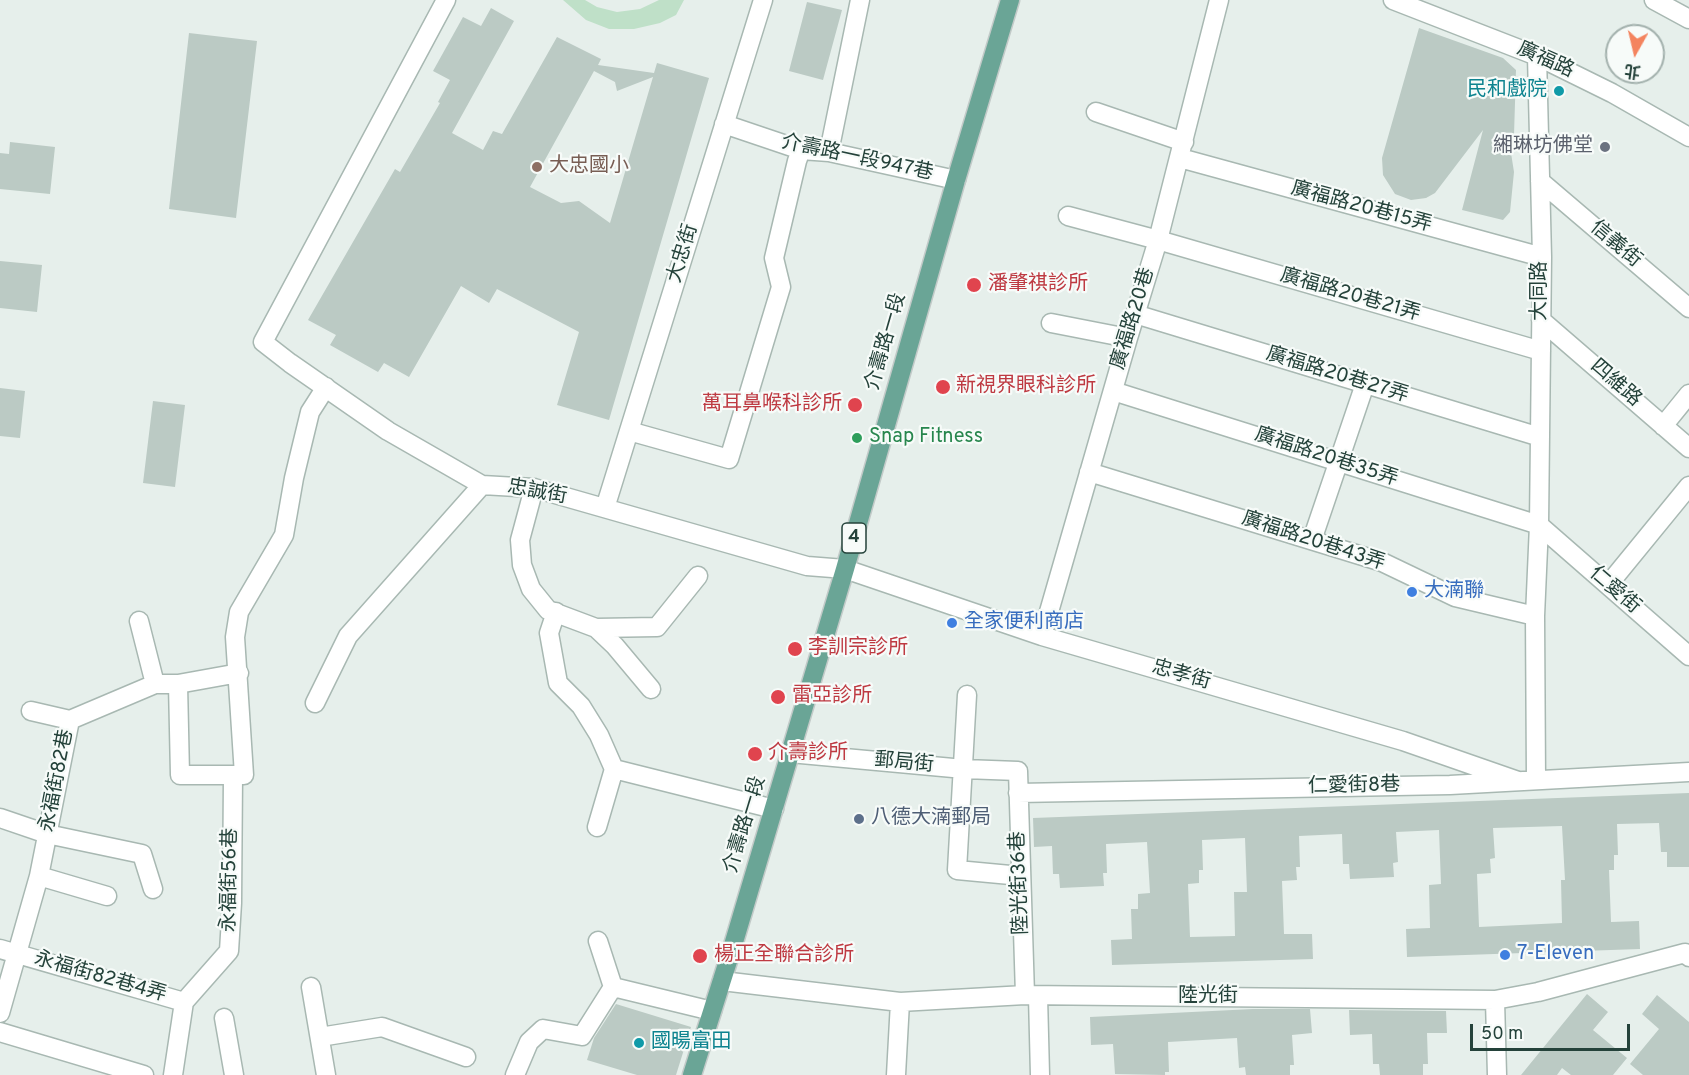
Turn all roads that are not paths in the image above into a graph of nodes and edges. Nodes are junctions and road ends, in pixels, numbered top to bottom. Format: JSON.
{"nodes":[{"id":1,"x":446,"y":0,"type":"edge"},
{"id":2,"x":763,"y":0,"type":"edge"},
{"id":3,"x":860,"y":0,"type":"edge"},
{"id":4,"x":1010,"y":0,"type":"edge"},
{"id":5,"x":1219,"y":0,"type":"edge"},
{"id":6,"x":1394,"y":0,"type":"edge"},
{"id":7,"x":1654,"y":0,"type":"edge"},
{"id":8,"x":1686,"y":11,"type":"edge"},
{"id":9,"x":1537,"y":56,"type":"junction"},
{"id":10,"x":1096,"y":112,"type":"dead end"},
{"id":11,"x":724,"y":124,"type":"junction"},
{"id":12,"x":1688,"y":134,"type":"edge"},
{"id":13,"x":801,"y":150,"type":"junction"},
{"id":14,"x":1182,"y":150,"type":"junction"},
{"id":15,"x":830,"y":152,"type":"junction"},
{"id":16,"x":956,"y":180,"type":"junction"},
{"id":17,"x":1540,"y":181,"type":"junction"},
{"id":18,"x":1068,"y":216,"type":"dead end"},
{"id":19,"x":1158,"y":240,"type":"junction"},
{"id":20,"x":1542,"y":257,"type":"junction"},
{"id":21,"x":1689,"y":308,"type":"edge"},
{"id":22,"x":1135,"y":314,"type":"junction"},
{"id":23,"x":1541,"y":320,"type":"junction"},
{"id":24,"x":1051,"y":323,"type":"dead end"},
{"id":25,"x":1128,"y":338,"type":"junction"},
{"id":26,"x":1541,"y":351,"type":"junction"},
{"id":27,"x":1365,"y":384,"type":"junction"},
{"id":28,"x":326,"y":387,"type":"junction"},
{"id":29,"x":1113,"y":391,"type":"junction"},
{"id":30,"x":1689,"y":394,"type":"edge"},
{"id":31,"x":1663,"y":426,"type":"junction"},
{"id":32,"x":629,"y":431,"type":"junction"},
{"id":33,"x":1540,"y":437,"type":"junction"},
{"id":34,"x":1689,"y":448,"type":"edge"},
{"id":35,"x":1340,"y":462,"type":"junction"},
{"id":36,"x":1089,"y":472,"type":"junction"},
{"id":37,"x":482,"y":485,"type":"junction"},
{"id":38,"x":1689,"y":486,"type":"edge"},
{"id":39,"x":534,"y":488,"type":"junction"},
{"id":40,"x":605,"y":508,"type":"junction"},
{"id":41,"x":1539,"y":525,"type":"junction"},
{"id":42,"x":1312,"y":540,"type":"junction"},
{"id":43,"x":845,"y":569,"type":"junction"},
{"id":44,"x":698,"y":576,"type":"dead end"},
{"id":45,"x":1608,"y":585,"type":"junction"},
{"id":46,"x":556,"y":612,"type":"junction"},
{"id":47,"x":1535,"y":616,"type":"junction"},
{"id":48,"x":139,"y":621,"type":"dead end"},
{"id":49,"x":596,"y":628,"type":"junction"},
{"id":50,"x":1042,"y":636,"type":"junction"},
{"id":51,"x":1689,"y":656,"type":"edge"},
{"id":52,"x":239,"y":673,"type":"junction"},
{"id":53,"x":156,"y":684,"type":"junction"},
{"id":54,"x":178,"y":684,"type":"junction"},
{"id":55,"x":651,"y":688,"type":"dead end"},
{"id":56,"x":966,"y":695,"type":"dead end"},
{"id":57,"x":315,"y":704,"type":"dead end"},
{"id":58,"x":31,"y":711,"type":"dead end"},
{"id":59,"x":70,"y":720,"type":"junction"},
{"id":60,"x":790,"y":753,"type":"junction"},
{"id":61,"x":614,"y":769,"type":"junction"},
{"id":62,"x":964,"y":769,"type":"junction"},
{"id":63,"x":1018,"y":771,"type":"joint"},
{"id":64,"x":1689,"y":772,"type":"edge"},
{"id":65,"x":233,"y":776,"type":"junction"},
{"id":66,"x":1527,"y":781,"type":"junction"},
{"id":67,"x":1018,"y":793,"type":"junction"},
{"id":68,"x":774,"y":808,"type":"junction"},
{"id":69,"x":0,"y":818,"type":"edge"},
{"id":70,"x":597,"y":827,"type":"dead end"},
{"id":71,"x":47,"y":834,"type":"junction"},
{"id":72,"x":39,"y":876,"type":"junction"},
{"id":73,"x":1021,"y":876,"type":"junction"},
{"id":74,"x":153,"y":889,"type":"dead end"},
{"id":75,"x":107,"y":896,"type":"dead end"},
{"id":76,"x":598,"y":942,"type":"dead end"},
{"id":77,"x":8,"y":952,"type":"edge"},
{"id":78,"x":1689,"y":957,"type":"edge"},
{"id":79,"x":722,"y":981,"type":"junction"},
{"id":80,"x":311,"y":987,"type":"dead end"},
{"id":81,"x":613,"y":987,"type":"junction"},
{"id":82,"x":1031,"y":995,"type":"junction"},
{"id":83,"x":1495,"y":1000,"type":"junction"},
{"id":84,"x":184,"y":1002,"type":"junction"},
{"id":85,"x":900,"y":1002,"type":"junction"},
{"id":86,"x":712,"y":1011,"type":"junction"},
{"id":87,"x":0,"y":1013,"type":"edge"},
{"id":88,"x":225,"y":1018,"type":"dead end"},
{"id":89,"x":0,"y":1032,"type":"edge"},
{"id":90,"x":320,"y":1037,"type":"junction"},
{"id":91,"x":466,"y":1057,"type":"dead end"},
{"id":92,"x":144,"y":1075,"type":"edge"},
{"id":93,"x":173,"y":1075,"type":"edge"},
{"id":94,"x":234,"y":1075,"type":"edge"},
{"id":95,"x":326,"y":1075,"type":"edge"},
{"id":96,"x":515,"y":1075,"type":"edge"},
{"id":97,"x":692,"y":1075,"type":"edge"},
{"id":98,"x":896,"y":1075,"type":"edge"},
{"id":99,"x":1040,"y":1075,"type":"edge"},
{"id":100,"x":1497,"y":1075,"type":"edge"}],
"edges":[{"from":1,"to":28,"type":"street","name":"忠誠街"},
{"from":2,"to":11,"type":"street","name":"大忠街"},
{"from":3,"to":15,"type":"street"},
{"from":4,"to":16,"type":"main road","name":"介壽路一段","number":"4"},
{"from":5,"to":14,"type":"street","name":"廣福路20巷"},
{"from":6,"to":9,"type":"street","name":"廣福路"},
{"from":7,"to":8,"type":"street"},
{"from":9,"to":12,"type":"street","name":"廣福路"},
{"from":9,"to":17,"type":"street","name":"大同路"},
{"from":10,"to":14,"type":"street","name":"廣福路20巷15弄"},
{"from":11,"to":13,"type":"street","name":"介壽路一段947巷"},
{"from":11,"to":32,"type":"street","name":"大忠街"},
{"from":13,"to":15,"type":"street","name":"介壽路一段947巷"},
{"from":13,"to":32,"type":"street"},
{"from":14,"to":19,"type":"street","name":"廣福路20巷"},
{"from":14,"to":20,"type":"street","name":"廣福路20巷15弄"},
{"from":15,"to":16,"type":"street","name":"介壽路一段947巷"},
{"from":16,"to":43,"type":"main road","name":"介壽路一段","number":"4"},
{"from":17,"to":20,"type":"street","name":"大同路"},
{"from":17,"to":21,"type":"street","name":"信義街"},
{"from":18,"to":19,"type":"street","name":"廣福路20巷21弄"},
{"from":19,"to":22,"type":"street","name":"廣福路20巷"},
{"from":19,"to":26,"type":"street","name":"廣福路20巷21弄"},
{"from":20,"to":23,"type":"street","name":"大同路"},
{"from":22,"to":25,"type":"street","name":"廣福路20巷"},
{"from":22,"to":27,"type":"street","name":"廣福路20巷27弄"},
{"from":23,"to":26,"type":"street","name":"大同路"},
{"from":23,"to":31,"type":"street","name":"四維路"},
{"from":24,"to":25,"type":"street"},
{"from":25,"to":29,"type":"street","name":"廣福路20巷"},
{"from":26,"to":33,"type":"street","name":"大同路"},
{"from":27,"to":33,"type":"street","name":"廣福路20巷27弄"},
{"from":27,"to":35,"type":"street"},
{"from":28,"to":37,"type":"street","name":"忠誠街"},
{"from":28,"to":52,"type":"street"},
{"from":29,"to":35,"type":"street","name":"廣福路20巷35弄"},
{"from":29,"to":36,"type":"street","name":"廣福路20巷"},
{"from":30,"to":31,"type":"street"},
{"from":31,"to":34,"type":"street","name":"四維路"},
{"from":32,"to":40,"type":"street","name":"大忠街"},
{"from":33,"to":41,"type":"street","name":"大同路"},
{"from":35,"to":41,"type":"street","name":"廣福路20巷35弄"},
{"from":35,"to":42,"type":"street"},
{"from":36,"to":42,"type":"street","name":"廣福路20巷43弄"},
{"from":36,"to":50,"type":"street","name":"廣福路20巷"},
{"from":37,"to":39,"type":"street","name":"忠誠街"},
{"from":37,"to":57,"type":"street"},
{"from":38,"to":45,"type":"street"},
{"from":39,"to":40,"type":"street","name":"忠誠街"},
{"from":39,"to":46,"type":"street"},
{"from":40,"to":43,"type":"street","name":"忠誠街"},
{"from":41,"to":45,"type":"street","name":"仁愛街"},
{"from":41,"to":47,"type":"street","name":"大同路"},
{"from":42,"to":47,"type":"street","name":"廣福路20巷43弄"},
{"from":43,"to":50,"type":"street","name":"忠孝街"},
{"from":43,"to":60,"type":"main road","name":"介壽路一段","number":"4"},
{"from":44,"to":49,"type":"street"},
{"from":45,"to":51,"type":"street","name":"仁愛街"},
{"from":46,"to":49,"type":"street"},
{"from":46,"to":61,"type":"street"},
{"from":47,"to":66,"type":"street","name":"大同路"},
{"from":48,"to":53,"type":"street"},
{"from":49,"to":55,"type":"street"},
{"from":50,"to":66,"type":"street","name":"忠孝街"},
{"from":52,"to":54,"type":"street","name":"永福街82巷"},
{"from":52,"to":65,"type":"street"},
{"from":53,"to":54,"type":"street","name":"永福街82巷"},
{"from":53,"to":59,"type":"street","name":"永福街82巷"},
{"from":54,"to":65,"type":"street"},
{"from":56,"to":62,"type":"street"},
{"from":58,"to":59,"type":"street"},
{"from":59,"to":71,"type":"street","name":"永福街82巷"},
{"from":60,"to":62,"type":"street","name":"郵局街"},
{"from":60,"to":68,"type":"main road","name":"介壽路一段","number":"4"},
{"from":61,"to":68,"type":"street"},
{"from":61,"to":70,"type":"street"},
{"from":62,"to":63,"type":"street","name":"郵局街"},
{"from":62,"to":73,"type":"street"},
{"from":63,"to":67,"type":"street","name":"陸光街36巷"},
{"from":64,"to":66,"type":"street","name":"仁愛街8巷"},
{"from":65,"to":84,"type":"street","name":"永福街56巷"},
{"from":66,"to":67,"type":"street","name":"仁愛街8巷"},
{"from":67,"to":73,"type":"street","name":"陸光街36巷"},
{"from":68,"to":79,"type":"main road","name":"介壽路一段","number":"4"},
{"from":69,"to":71,"type":"street"},
{"from":71,"to":72,"type":"street","name":"永福街82巷"},
{"from":71,"to":74,"type":"street"},
{"from":72,"to":75,"type":"street"},
{"from":72,"to":77,"type":"street","name":"永福街82巷"},
{"from":73,"to":82,"type":"street","name":"陸光街36巷"},
{"from":76,"to":81,"type":"street"},
{"from":77,"to":84,"type":"street","name":"永福街82巷4弄"},
{"from":77,"to":87,"type":"street","name":"永福街82巷"},
{"from":78,"to":83,"type":"street","name":"陸光街"},
{"from":79,"to":85,"type":"street","name":"陸光街"},
{"from":79,"to":86,"type":"main road","name":"介壽路一段","number":"4"},
{"from":80,"to":90,"type":"street"},
{"from":81,"to":86,"type":"street"},
{"from":81,"to":96,"type":"street"},
{"from":82,"to":83,"type":"street","name":"陸光街"},
{"from":82,"to":85,"type":"street","name":"陸光街"},
{"from":82,"to":99,"type":"street","name":"陸光街36巷"},
{"from":83,"to":100,"type":"street"},
{"from":84,"to":93,"type":"street"},
{"from":85,"to":98,"type":"street"},
{"from":86,"to":97,"type":"main road","name":"介壽路一段","number":"4"},
{"from":88,"to":94,"type":"street"},
{"from":89,"to":92,"type":"street"},
{"from":90,"to":91,"type":"street"},
{"from":90,"to":95,"type":"street"}]}
